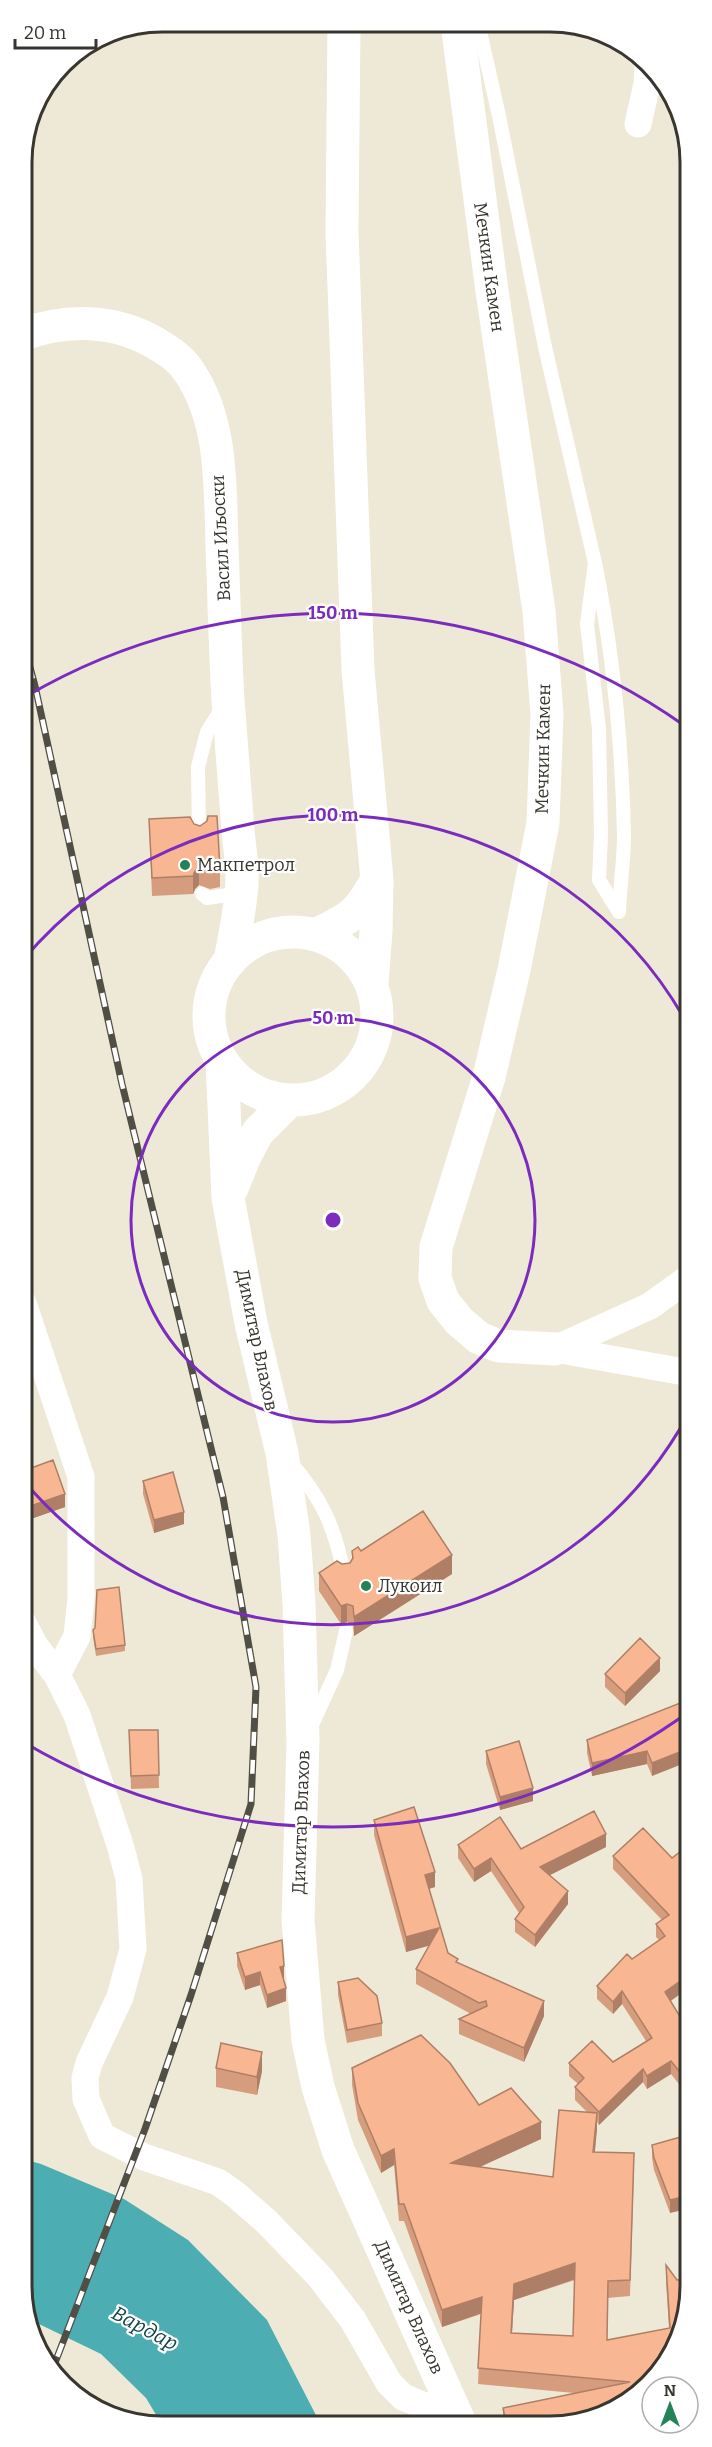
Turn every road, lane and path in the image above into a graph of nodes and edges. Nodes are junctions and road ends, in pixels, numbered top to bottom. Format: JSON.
{"nodes":[{"id":1,"x":344,"y":32,"type":"edge"},
{"id":2,"x":458,"y":32,"type":"edge"},
{"id":3,"x":480,"y":32,"type":"edge"},
{"id":4,"x":647,"y":75,"type":"edge"},
{"id":5,"x":638,"y":124,"type":"dead end"},
{"id":6,"x":32,"y":332,"type":"edge"},
{"id":7,"x":595,"y":563,"type":"junction"},
{"id":8,"x":228,"y":698,"type":"junction"},
{"id":9,"x":199,"y":835,"type":"edge"},
{"id":10,"x":377,"y":880,"type":"junction"},
{"id":11,"x":242,"y":893,"type":"junction"},
{"id":12,"x":202,"y":894,"type":"dead end"},
{"id":13,"x":278,"y":933,"type":"junction"},
{"id":14,"x":315,"y":935,"type":"junction"},
{"id":15,"x":230,"y":961,"type":"junction"},
{"id":16,"x":372,"y":984,"type":"junction"},
{"id":17,"x":222,"y":1061,"type":"junction"},
{"id":18,"x":290,"y":1100,"type":"junction"},
{"id":19,"x":228,"y":1198,"type":"junction"},
{"id":20,"x":680,"y":1284,"type":"edge"},
{"id":21,"x":32,"y":1332,"type":"edge"},
{"id":22,"x":555,"y":1349,"type":"junction"},
{"id":23,"x":680,"y":1371,"type":"edge"},
{"id":24,"x":282,"y":1453,"type":"junction"},
{"id":25,"x":344,"y":1574,"type":"edge"},
{"id":26,"x":346,"y":1631,"type":"dead end"},
{"id":27,"x":32,"y":1640,"type":"edge"},
{"id":28,"x":57,"y":1675,"type":"junction"},
{"id":29,"x":303,"y":1742,"type":"junction"},
{"id":30,"x":457,"y":2416,"type":"edge"}],
"edges":[{"from":1,"to":10,"type":"main road"},
{"from":2,"to":22,"type":"main road","name":"Мечкин Камен"},
{"from":3,"to":7,"type":"lane"},
{"from":4,"to":5,"type":"street"},
{"from":6,"to":8,"type":"main road","name":"Васил Иљоски"},
{"from":7,"to":7,"type":"lane"},
{"from":8,"to":9,"type":"lane"},
{"from":8,"to":11,"type":"main road","name":"Васил Иљоски"},
{"from":10,"to":14,"type":"main road"},
{"from":10,"to":16,"type":"main road"},
{"from":11,"to":12,"type":"lane"},
{"from":11,"to":13,"type":"main road"},
{"from":11,"to":15,"type":"main road","name":"Васил Иљоски"},
{"from":13,"to":14,"type":"main road"},
{"from":13,"to":15,"type":"main road"},
{"from":14,"to":16,"type":"main road"},
{"from":15,"to":17,"type":"main road"},
{"from":16,"to":18,"type":"main road"},
{"from":17,"to":18,"type":"main road"},
{"from":17,"to":19,"type":"main road","name":"Димитар Влахов"},
{"from":18,"to":19,"type":"main road"},
{"from":19,"to":24,"type":"main road","name":"Димитар Влахов"},
{"from":20,"to":22,"type":"street"},
{"from":21,"to":28,"type":"street"},
{"from":22,"to":23,"type":"street"},
{"from":24,"to":25,"type":"lane"},
{"from":24,"to":29,"type":"main road","name":"Димитар Влахов"},
{"from":26,"to":29,"type":"lane"},
{"from":27,"to":28,"type":"street"},
{"from":28,"to":30,"type":"street"},
{"from":29,"to":30,"type":"main road","name":"Димитар Влахов"}]}
